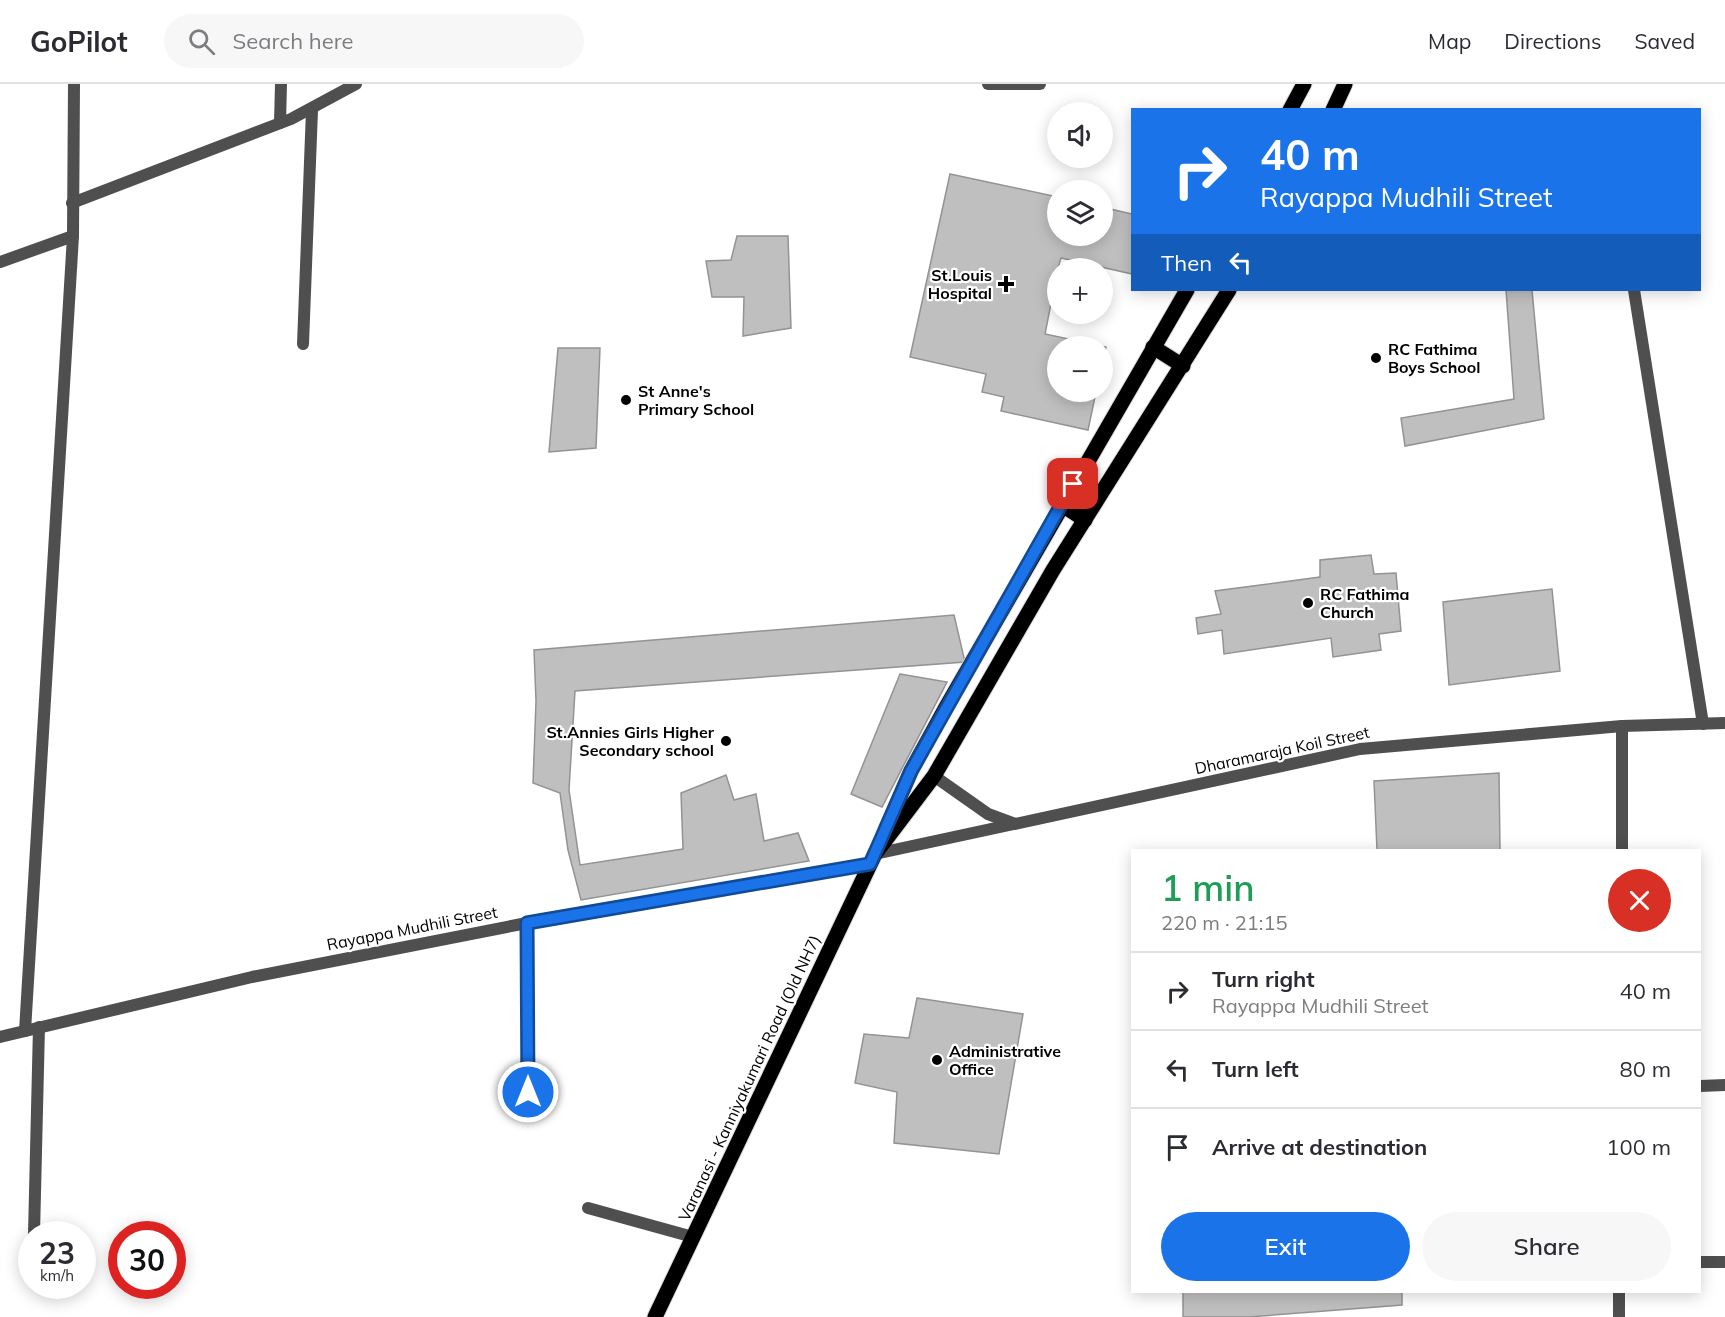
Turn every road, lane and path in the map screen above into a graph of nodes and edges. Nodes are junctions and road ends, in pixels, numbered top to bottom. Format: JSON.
{"nodes":[{"id":1,"x":74,"y":84,"type":"edge"},
{"id":2,"x":281,"y":84,"type":"edge"},
{"id":3,"x":356,"y":84,"type":"edge"},
{"id":4,"x":988,"y":84,"type":"edge"},
{"id":5,"x":1040,"y":84,"type":"edge"},
{"id":6,"x":1304,"y":84,"type":"edge"},
{"id":7,"x":1345,"y":84,"type":"edge"},
{"id":8,"x":1291,"y":108,"type":"edge"},
{"id":9,"x":1334,"y":108,"type":"edge"},
{"id":10,"x":312,"y":110,"type":"junction"},
{"id":11,"x":280,"y":123,"type":"junction"},
{"id":12,"x":72,"y":203,"type":"junction"},
{"id":13,"x":73,"y":236,"type":"junction"},
{"id":14,"x":0,"y":262,"type":"edge"},
{"id":15,"x":1186,"y":291,"type":"edge"},
{"id":16,"x":1228,"y":291,"type":"edge"},
{"id":17,"x":1634,"y":291,"type":"edge"},
{"id":18,"x":303,"y":344,"type":"dead end"},
{"id":19,"x":1153,"y":347,"type":"junction"},
{"id":20,"x":1183,"y":366,"type":"junction"},
{"id":21,"x":1061,"y":504,"type":"junction"},
{"id":22,"x":1085,"y":520,"type":"junction"},
{"id":23,"x":1725,"y":723,"type":"edge"},
{"id":24,"x":1702,"y":724,"type":"junction"},
{"id":25,"x":1622,"y":726,"type":"junction"},
{"id":26,"x":934,"y":776,"type":"junction"},
{"id":27,"x":1015,"y":824,"type":"junction"},
{"id":28,"x":1622,"y":849,"type":"edge"},
{"id":29,"x":873,"y":859,"type":"junction"},
{"id":30,"x":527,"y":923,"type":"junction"},
{"id":31,"x":39,"y":1028,"type":"junction"},
{"id":32,"x":25,"y":1031,"type":"junction"},
{"id":33,"x":0,"y":1037,"type":"edge"},
{"id":34,"x":1725,"y":1085,"type":"edge"},
{"id":35,"x":1701,"y":1086,"type":"edge"},
{"id":36,"x":528,"y":1092,"type":"dead end"},
{"id":37,"x":588,"y":1208,"type":"dead end"},
{"id":38,"x":34,"y":1221,"type":"edge"},
{"id":39,"x":693,"y":1237,"type":"junction"},
{"id":40,"x":1701,"y":1262,"type":"edge"},
{"id":41,"x":1725,"y":1262,"type":"edge"},
{"id":42,"x":1619,"y":1293,"type":"edge"},
{"id":43,"x":655,"y":1317,"type":"edge"},
{"id":44,"x":1619,"y":1317,"type":"edge"}],
"edges":[{"from":1,"to":12,"type":"street"},
{"from":2,"to":11,"type":"street"},
{"from":3,"to":10,"type":"street"},
{"from":4,"to":5,"type":"street"},
{"from":6,"to":8,"type":"main road"},
{"from":7,"to":9,"type":"main road"},
{"from":10,"to":11,"type":"street"},
{"from":10,"to":18,"type":"street"},
{"from":11,"to":12,"type":"street"},
{"from":12,"to":13,"type":"street"},
{"from":13,"to":14,"type":"street"},
{"from":13,"to":32,"type":"street"},
{"from":15,"to":19,"type":"main road","name":"Varanasi - Kanniyakumari Road (Old NH7)"},
{"from":16,"to":20,"type":"main road","name":"Varanasi - Kanniyakumari Road (Old NH7)"},
{"from":17,"to":24,"type":"street"},
{"from":19,"to":20,"type":"main road"},
{"from":19,"to":21,"type":"main road","name":"Varanasi - Kanniyakumari Road (Old NH7)"},
{"from":20,"to":22,"type":"main road","name":"Varanasi - Kanniyakumari Road (Old NH7)"},
{"from":21,"to":22,"type":"main road"},
{"from":21,"to":29,"type":"main road","name":"Varanasi - Kanniyakumari Road (Old NH7)"},
{"from":22,"to":26,"type":"main road","name":"Varanasi - Kanniyakumari Road (Old NH7)"},
{"from":23,"to":24,"type":"street","name":"Dharamaraja Koil Street"},
{"from":24,"to":25,"type":"street","name":"Dharamaraja Koil Street"},
{"from":25,"to":27,"type":"street","name":"Dharamaraja Koil Street"},
{"from":25,"to":28,"type":"street"},
{"from":26,"to":27,"type":"street"},
{"from":26,"to":29,"type":"main road","name":"Varanasi - Kanniyakumari Road (Old NH7)"},
{"from":27,"to":29,"type":"street","name":"Dharamaraja Koil Street"},
{"from":29,"to":30,"type":"street","name":"Rayappa Mudhili Street"},
{"from":29,"to":39,"type":"main road","name":"Varanasi - Kanniyakumari Road (Old NH7)"},
{"from":30,"to":31,"type":"street","name":"Rayappa Mudhili Street"},
{"from":30,"to":36,"type":"street"},
{"from":31,"to":32,"type":"street","name":"Rayappa Mudhili Street"},
{"from":31,"to":38,"type":"street"},
{"from":32,"to":33,"type":"street","name":"Rayappa Mudhili Street"},
{"from":34,"to":35,"type":"street"},
{"from":37,"to":39,"type":"street"},
{"from":39,"to":43,"type":"main road","name":"Varanasi - Kanniyakumari Road (Old NH7)"},
{"from":40,"to":41,"type":"street"},
{"from":42,"to":44,"type":"street"}]}
